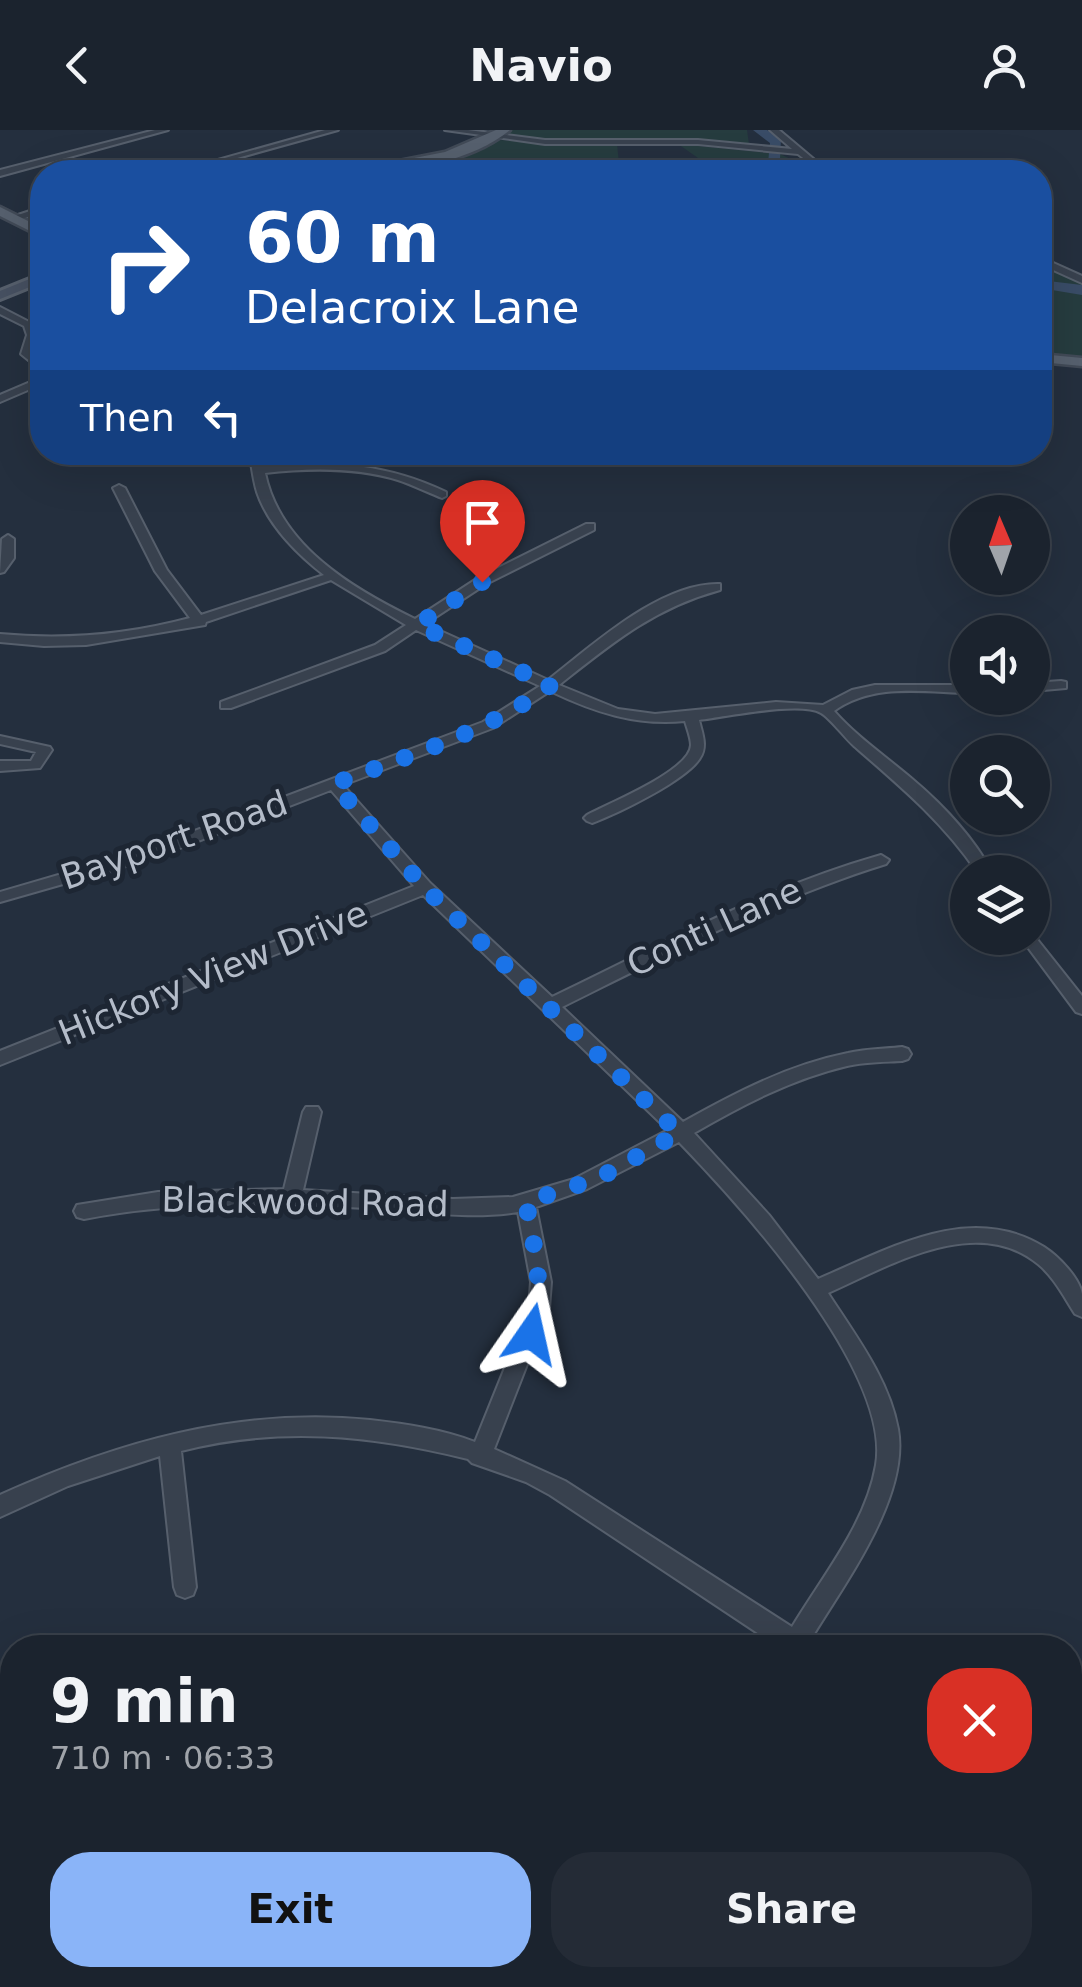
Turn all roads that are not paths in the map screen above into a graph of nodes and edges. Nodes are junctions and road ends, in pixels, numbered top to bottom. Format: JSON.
{"nodes":[{"id":1,"x":164,"y":130,"type":"edge"},
{"id":2,"x":334,"y":130,"type":"edge"},
{"id":3,"x":450,"y":130,"type":"edge"},
{"id":4,"x":774,"y":130,"type":"edge"},
{"id":5,"x":499,"y":134,"type":"edge"},
{"id":6,"x":796,"y":152,"type":"junction"},
{"id":7,"x":47,"y":160,"type":"edge"},
{"id":8,"x":223,"y":160,"type":"edge"},
{"id":9,"x":422,"y":160,"type":"edge"},
{"id":10,"x":807,"y":160,"type":"edge"},
{"id":11,"x":30,"y":164,"type":"edge"},
{"id":12,"x":0,"y":172,"type":"edge"},
{"id":13,"x":6,"y":215,"type":"edge"},
{"id":14,"x":30,"y":227,"type":"edge"},
{"id":15,"x":1052,"y":266,"type":"edge"},
{"id":16,"x":1082,"y":280,"type":"edge"},
{"id":17,"x":30,"y":283,"type":"edge"},
{"id":18,"x":0,"y":296,"type":"edge"},
{"id":19,"x":0,"y":310,"type":"edge"},
{"id":20,"x":28,"y":324,"type":"joint"},
{"id":21,"x":30,"y":330,"type":"edge"},
{"id":22,"x":1052,"y":359,"type":"edge"},
{"id":23,"x":1082,"y":362,"type":"edge"},
{"id":24,"x":30,"y":385,"type":"edge"},
{"id":25,"x":0,"y":398,"type":"edge"},
{"id":26,"x":256,"y":465,"type":"edge"},
{"id":27,"x":257,"y":470,"type":"junction"},
{"id":28,"x":119,"y":488,"type":"dead end"},
{"id":29,"x":442,"y":494,"type":"dead end"},
{"id":30,"x":590,"y":527,"type":"dead end"},
{"id":31,"x":8,"y":539,"type":"dead end"},
{"id":32,"x":0,"y":569,"type":"edge"},
{"id":33,"x":332,"y":576,"type":"junction"},
{"id":34,"x":716,"y":587,"type":"dead end"},
{"id":35,"x":200,"y":622,"type":"junction"},
{"id":36,"x":417,"y":625,"type":"junction"},
{"id":37,"x":0,"y":638,"type":"edge"},
{"id":38,"x":551,"y":685,"type":"junction"},
{"id":39,"x":1061,"y":685,"type":"dead end"},
{"id":40,"x":1050,"y":686,"type":"edge"},
{"id":41,"x":950,"y":689,"type":"edge"},
{"id":42,"x":226,"y":705,"type":"dead end"},
{"id":43,"x":826,"y":710,"type":"junction"},
{"id":44,"x":691,"y":717,"type":"junction"},
{"id":45,"x":0,"y":740,"type":"edge"},
{"id":46,"x":0,"y":766,"type":"edge"},
{"id":47,"x":334,"y":784,"type":"junction"},
{"id":48,"x":592,"y":818,"type":"dead end"},
{"id":49,"x":974,"y":855,"type":"edge"},
{"id":50,"x":882,"y":860,"type":"dead end"},
{"id":51,"x":425,"y":888,"type":"junction"},
{"id":52,"x":0,"y":897,"type":"edge"},
{"id":53,"x":1042,"y":955,"type":"edge"},
{"id":54,"x":551,"y":1005,"type":"junction"},
{"id":55,"x":1082,"y":1008,"type":"edge"},
{"id":56,"x":902,"y":1054,"type":"dead end"},
{"id":57,"x":0,"y":1058,"type":"edge"},
{"id":58,"x":312,"y":1112,"type":"dead end"},
{"id":59,"x":679,"y":1133,"type":"junction"},
{"id":60,"x":292,"y":1197,"type":"junction"},
{"id":61,"x":526,"y":1202,"type":"junction"},
{"id":62,"x":84,"y":1210,"type":"dead end"},
{"id":63,"x":814,"y":1290,"type":"junction"},
{"id":64,"x":1082,"y":1308,"type":"edge"},
{"id":65,"x":169,"y":1443,"type":"junction"},
{"id":66,"x":480,"y":1456,"type":"junction"},
{"id":67,"x":0,"y":1506,"type":"edge"},
{"id":68,"x":185,"y":1587,"type":"dead end"},
{"id":69,"x":779,"y":1635,"type":"edge"},
{"id":70,"x":802,"y":1635,"type":"edge"}],
"edges":[{"from":1,"to":7,"type":"street"},
{"from":2,"to":8,"type":"street"},
{"from":3,"to":5,"type":"street"},
{"from":4,"to":6,"type":"street"},
{"from":5,"to":6,"type":"street"},
{"from":5,"to":9,"type":"main road"},
{"from":6,"to":10,"type":"street"},
{"from":11,"to":12,"type":"street"},
{"from":13,"to":14,"type":"main road"},
{"from":15,"to":16,"type":"street"},
{"from":17,"to":18,"type":"main road"},
{"from":19,"to":20,"type":"street"},
{"from":20,"to":21,"type":"street"},
{"from":22,"to":23,"type":"main road"},
{"from":24,"to":25,"type":"street"},
{"from":26,"to":27,"type":"street"},
{"from":27,"to":29,"type":"street"},
{"from":27,"to":33,"type":"street"},
{"from":28,"to":35,"type":"street"},
{"from":30,"to":36,"type":"street"},
{"from":31,"to":32,"type":"street"},
{"from":33,"to":35,"type":"street"},
{"from":33,"to":36,"type":"street"},
{"from":34,"to":38,"type":"street","name":"Bayport Road"},
{"from":35,"to":37,"type":"street"},
{"from":36,"to":38,"type":"street"},
{"from":36,"to":42,"type":"street"},
{"from":38,"to":44,"type":"street"},
{"from":38,"to":47,"type":"street","name":"Bayport Road"},
{"from":39,"to":40,"type":"street"},
{"from":41,"to":43,"type":"street"},
{"from":43,"to":44,"type":"street"},
{"from":43,"to":49,"type":"street"},
{"from":44,"to":48,"type":"street"},
{"from":45,"to":46,"type":"street"},
{"from":47,"to":51,"type":"street"},
{"from":47,"to":52,"type":"street","name":"Bayport Road"},
{"from":50,"to":54,"type":"street","name":"Conti Lane"},
{"from":51,"to":54,"type":"street"},
{"from":51,"to":57,"type":"street","name":"Hickory View Drive"},
{"from":53,"to":55,"type":"street"},
{"from":54,"to":59,"type":"street"},
{"from":56,"to":59,"type":"street"},
{"from":58,"to":60,"type":"street"},
{"from":59,"to":61,"type":"street","name":"Blackwood Road"},
{"from":59,"to":63,"type":"street"},
{"from":60,"to":61,"type":"street","name":"Blackwood Road"},
{"from":60,"to":62,"type":"street","name":"Blackwood Road"},
{"from":61,"to":66,"type":"street"},
{"from":63,"to":64,"type":"street"},
{"from":63,"to":70,"type":"street"},
{"from":65,"to":66,"type":"street"},
{"from":65,"to":67,"type":"street"},
{"from":65,"to":68,"type":"street"},
{"from":66,"to":69,"type":"street"}]}
